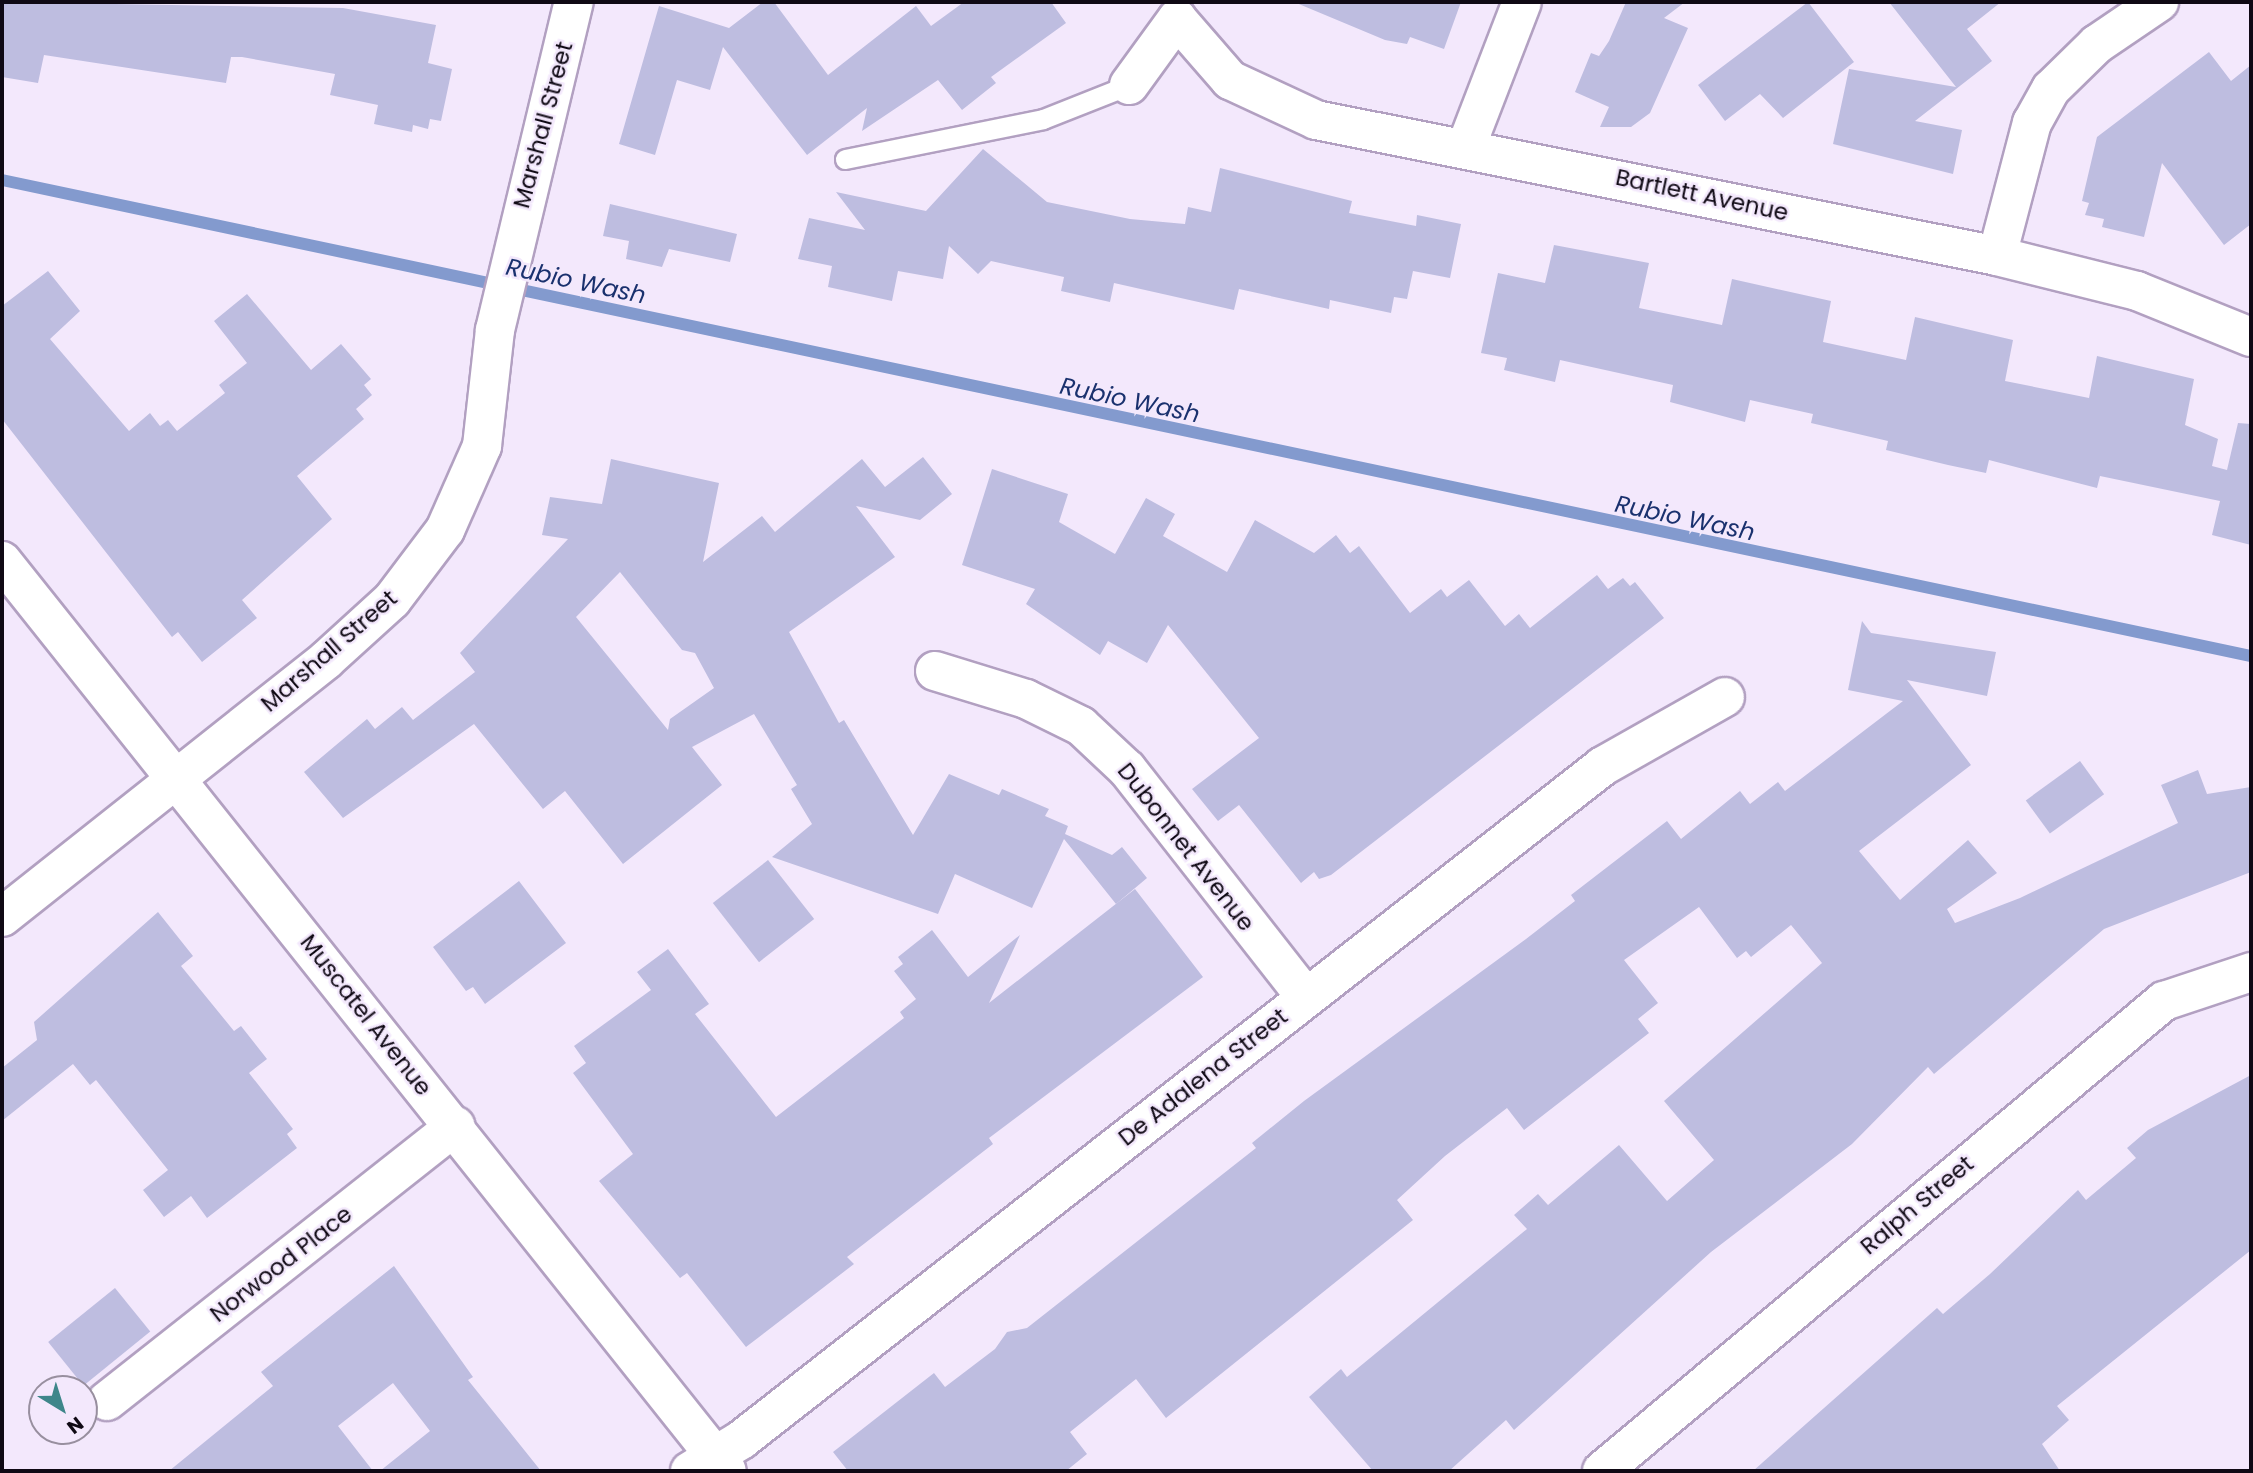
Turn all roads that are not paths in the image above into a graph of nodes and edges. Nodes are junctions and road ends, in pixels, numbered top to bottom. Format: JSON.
{"nodes":[{"id":1,"x":574,"y":2,"type":"edge"},
{"id":2,"x":1522,"y":2,"type":"edge"},
{"id":3,"x":2159,"y":2,"type":"edge"},
{"id":4,"x":1171,"y":10,"type":"edge"},
{"id":5,"x":1129,"y":85,"type":"joint"},
{"id":6,"x":1466,"y":146,"type":"junction"},
{"id":7,"x":845,"y":159,"type":"dead end"},
{"id":8,"x":1997,"y":256,"type":"junction"},
{"id":9,"x":2251,"y":337,"type":"edge"},
{"id":10,"x":2,"y":561,"type":"edge"},
{"id":11,"x":935,"y":671,"type":"dead end"},
{"id":12,"x":1725,"y":697,"type":"dead end"},
{"id":13,"x":178,"y":778,"type":"junction"},
{"id":14,"x":2,"y":916,"type":"edge"},
{"id":15,"x":2251,"y":972,"type":"edge"},
{"id":16,"x":1306,"y":996,"type":"junction"},
{"id":17,"x":454,"y":1126,"type":"junction"},
{"id":18,"x":107,"y":1401,"type":"dead end"},
{"id":19,"x":711,"y":1466,"type":"edge"},
{"id":20,"x":1602,"y":1471,"type":"edge"}],
"edges":[{"from":1,"to":13,"type":"street","name":"Marshall Street"},
{"from":2,"to":6,"type":"street"},
{"from":3,"to":8,"type":"street"},
{"from":4,"to":5,"type":"street","name":"Bartlett Avenue"},
{"from":4,"to":6,"type":"street","name":"Bartlett Avenue"},
{"from":5,"to":7,"type":"lane"},
{"from":6,"to":8,"type":"street","name":"Bartlett Avenue"},
{"from":8,"to":9,"type":"street","name":"Bartlett Avenue"},
{"from":10,"to":13,"type":"street","name":"Muscatel Avenue"},
{"from":11,"to":16,"type":"street","name":"Dubonnet Avenue"},
{"from":12,"to":16,"type":"street","name":"De Adalena Street"},
{"from":13,"to":14,"type":"street","name":"Marshall Street"},
{"from":13,"to":17,"type":"street","name":"Muscatel Avenue"},
{"from":15,"to":20,"type":"street","name":"Ralph Street"},
{"from":16,"to":19,"type":"street","name":"De Adalena Street"},
{"from":17,"to":18,"type":"street","name":"Norwood Place"},
{"from":17,"to":19,"type":"street","name":"Muscatel Avenue"}]}
